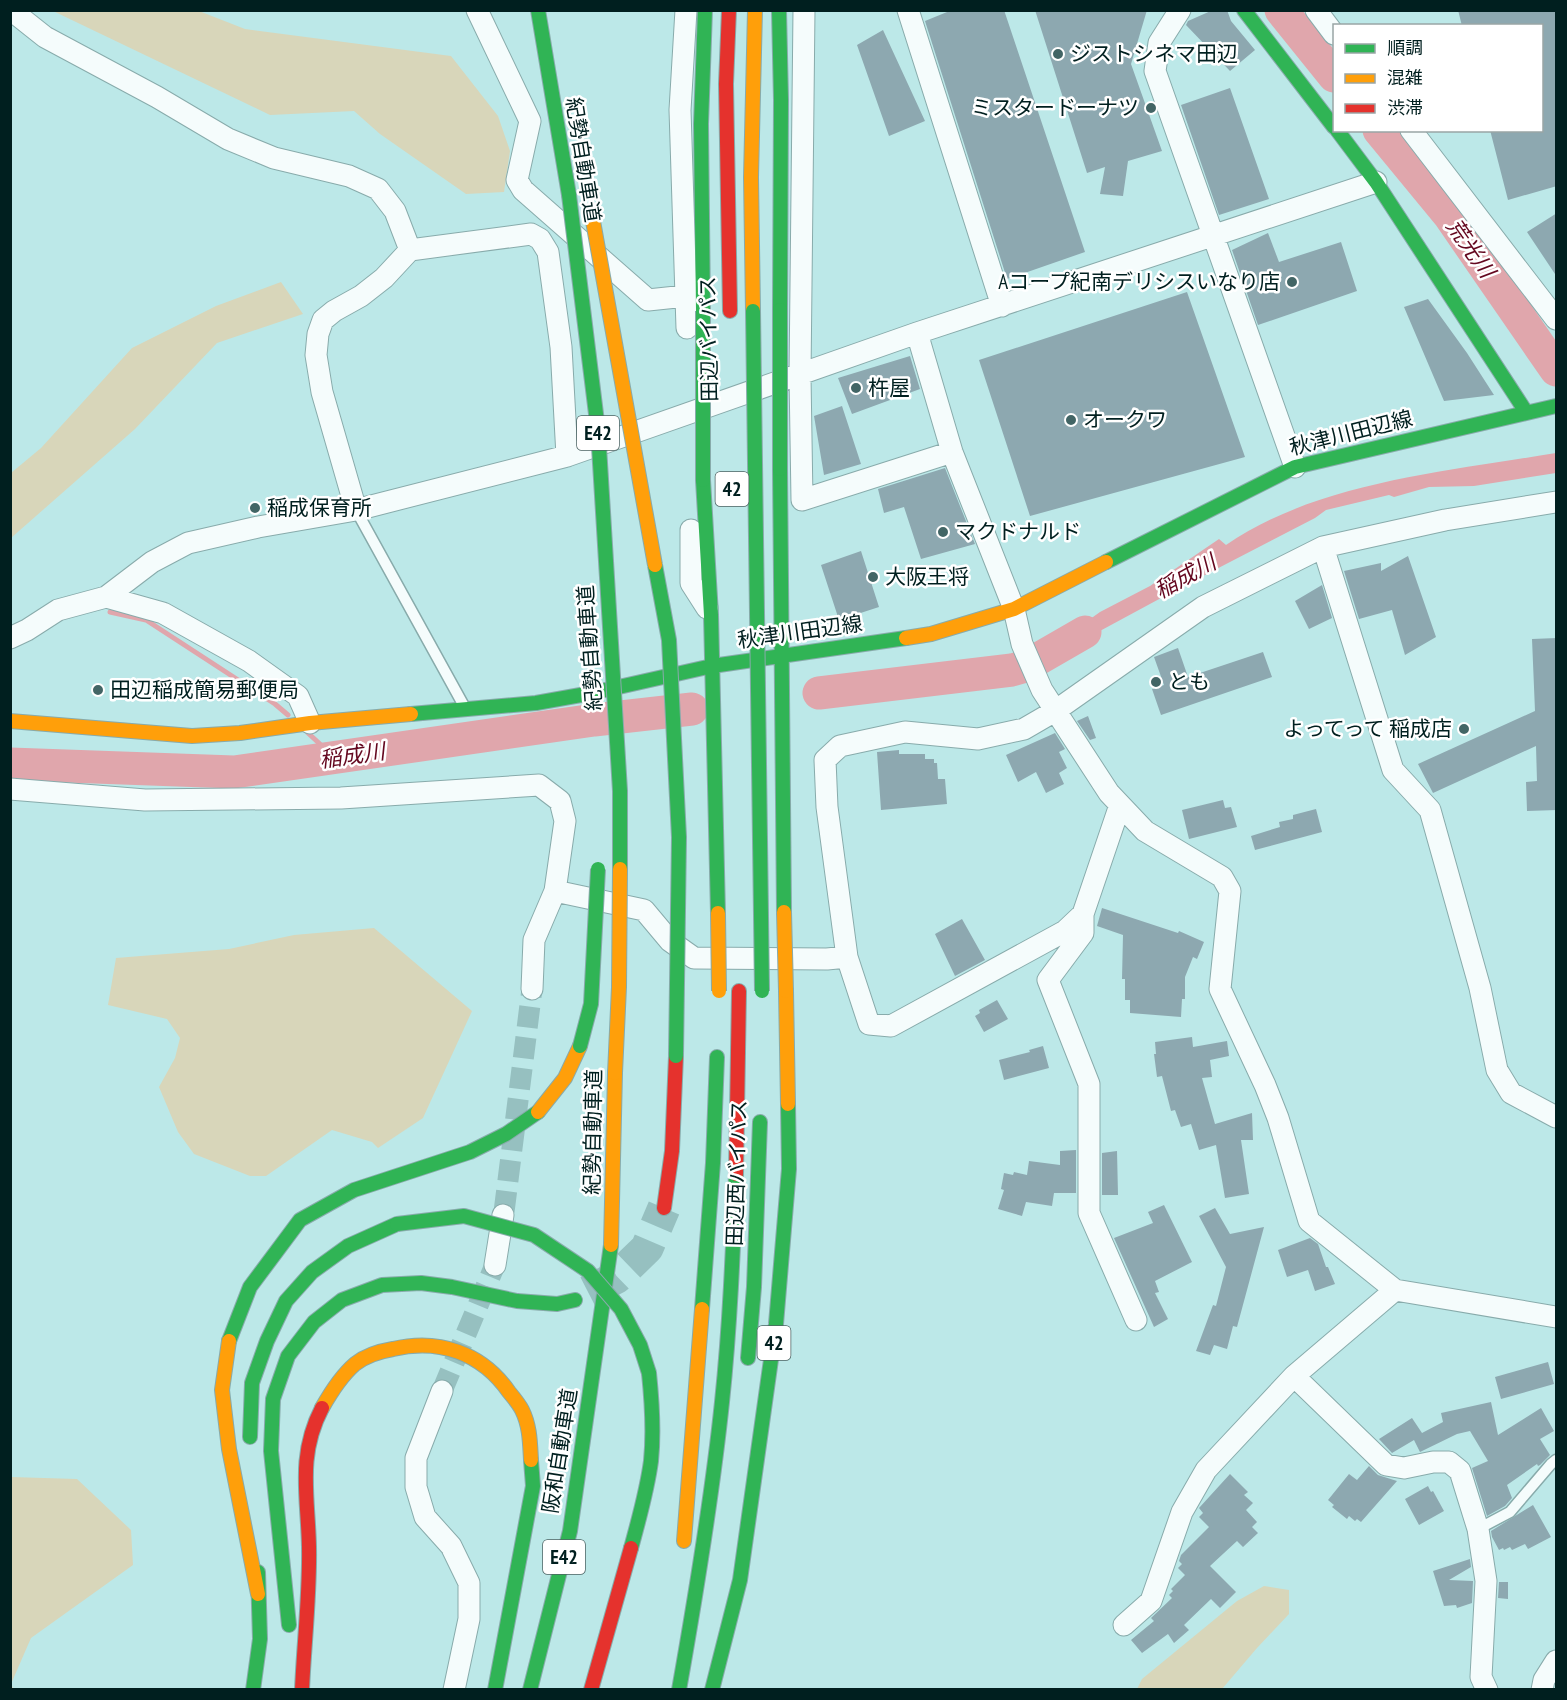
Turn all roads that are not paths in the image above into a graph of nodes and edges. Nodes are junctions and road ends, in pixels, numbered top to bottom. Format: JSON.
{"nodes":[{"id":1,"x":11,"y":10,"type":"edge"},
{"id":2,"x":477,"y":10,"type":"edge"},
{"id":3,"x":540,"y":10,"type":"edge"},
{"id":4,"x":686,"y":10,"type":"edge"},
{"id":5,"x":705,"y":10,"type":"edge"},
{"id":6,"x":729,"y":10,"type":"edge"},
{"id":7,"x":755,"y":10,"type":"edge"},
{"id":8,"x":779,"y":10,"type":"edge"},
{"id":9,"x":804,"y":10,"type":"edge"},
{"id":10,"x":908,"y":10,"type":"edge"},
{"id":11,"x":1180,"y":10,"type":"edge"},
{"id":12,"x":1244,"y":10,"type":"edge"},
{"id":13,"x":1316,"y":10,"type":"edge"},
{"id":14,"x":1333,"y":31,"type":"edge"},
{"id":15,"x":571,"y":123,"type":"dead end"},
{"id":16,"x":1333,"y":125,"type":"edge"},
{"id":17,"x":1338,"y":132,"type":"edge"},
{"id":18,"x":1413,"y":132,"type":"edge"},
{"id":19,"x":1376,"y":182,"type":"junction"},
{"id":20,"x":590,"y":202,"type":"dead end"},
{"id":21,"x":1212,"y":235,"type":"junction"},
{"id":22,"x":410,"y":250,"type":"junction"},
{"id":23,"x":686,"y":296,"type":"junction"},
{"id":24,"x":1002,"y":306,"type":"junction"},
{"id":25,"x":730,"y":317,"type":"dead end"},
{"id":26,"x":1557,"y":319,"type":"edge"},
{"id":27,"x":917,"y":333,"type":"junction"},
{"id":28,"x":800,"y":376,"type":"junction"},
{"id":29,"x":731,"y":382,"type":"dead end"},
{"id":30,"x":1557,"y":406,"type":"edge"},
{"id":31,"x":691,"y":412,"type":"junction"},
{"id":32,"x":1526,"y":412,"type":"junction"},
{"id":33,"x":731,"y":418,"type":"dead end"},
{"id":34,"x":952,"y":452,"type":"junction"},
{"id":35,"x":567,"y":456,"type":"junction"},
{"id":36,"x":1295,"y":466,"type":"junction"},
{"id":37,"x":1557,"y":502,"type":"edge"},
{"id":38,"x":356,"y":510,"type":"junction"},
{"id":39,"x":1323,"y":547,"type":"junction"},
{"id":40,"x":106,"y":597,"type":"junction"},
{"id":41,"x":1014,"y":609,"type":"junction"},
{"id":42,"x":711,"y":615,"type":"junction"},
{"id":43,"x":10,"y":638,"type":"edge"},
{"id":44,"x":735,"y":644,"type":"dead end"},
{"id":45,"x":782,"y":656,"type":"junction"},
{"id":46,"x":712,"y":666,"type":"junction"},
{"id":47,"x":612,"y":673,"type":"junction"},
{"id":48,"x":735,"y":673,"type":"dead end"},
{"id":49,"x":466,"y":709,"type":"junction"},
{"id":50,"x":1055,"y":711,"type":"junction"},
{"id":51,"x":10,"y":721,"type":"edge"},
{"id":52,"x":310,"y":723,"type":"junction"},
{"id":53,"x":604,"y":742,"type":"dead end"},
{"id":54,"x":10,"y":789,"type":"edge"},
{"id":55,"x":1120,"y":805,"type":"junction"},
{"id":56,"x":598,"y":858,"type":"dead end"},
{"id":57,"x":555,"y":891,"type":"junction"},
{"id":58,"x":1083,"y":914,"type":"junction"},
{"id":59,"x":738,"y":943,"type":"dead end"},
{"id":60,"x":847,"y":957,"type":"junction"},
{"id":61,"x":532,"y":989,"type":"tunnel mouth"},
{"id":62,"x":719,"y":997,"type":"dead end"},
{"id":63,"x":761,"y":997,"type":"dead end"},
{"id":64,"x":717,"y":1048,"type":"dead end"},
{"id":65,"x":760,"y":1107,"type":"dead end"},
{"id":66,"x":1557,"y":1117,"type":"edge"},
{"id":67,"x":664,"y":1208,"type":"tunnel mouth"},
{"id":68,"x":504,"y":1212,"type":"tunnel mouth"},
{"id":69,"x":495,"y":1265,"type":"tunnel mouth"},
{"id":70,"x":607,"y":1287,"type":"joint"},
{"id":71,"x":1395,"y":1290,"type":"junction"},
{"id":72,"x":575,"y":1300,"type":"tunnel mouth"},
{"id":73,"x":1557,"y":1317,"type":"edge"},
{"id":74,"x":1136,"y":1320,"type":"dead end"},
{"id":75,"x":747,"y":1367,"type":"dead end"},
{"id":76,"x":1294,"y":1376,"type":"junction"},
{"id":77,"x":442,"y":1391,"type":"tunnel mouth"},
{"id":78,"x":251,"y":1452,"type":"dead end"},
{"id":79,"x":1557,"y":1460,"type":"edge"},
{"id":80,"x":259,"y":1522,"type":"dead end"},
{"id":81,"x":1478,"y":1529,"type":"junction"},
{"id":82,"x":683,"y":1552,"type":"dead end"},
{"id":83,"x":258,"y":1594,"type":"junction"},
{"id":84,"x":677,"y":1620,"type":"dead end"},
{"id":85,"x":1124,"y":1625,"type":"dead end"},
{"id":86,"x":713,"y":1632,"type":"dead end"},
{"id":87,"x":290,"y":1636,"type":"dead end"},
{"id":88,"x":1557,"y":1660,"type":"edge"},
{"id":89,"x":252,"y":1689,"type":"edge"},
{"id":90,"x":302,"y":1689,"type":"edge"},
{"id":91,"x":454,"y":1689,"type":"edge"},
{"id":92,"x":495,"y":1689,"type":"edge"},
{"id":93,"x":530,"y":1689,"type":"edge"},
{"id":94,"x":591,"y":1689,"type":"edge"},
{"id":95,"x":671,"y":1689,"type":"edge"},
{"id":96,"x":679,"y":1689,"type":"edge"},
{"id":97,"x":703,"y":1689,"type":"edge"},
{"id":98,"x":712,"y":1689,"type":"edge"},
{"id":99,"x":1487,"y":1689,"type":"edge"},
{"id":100,"x":1542,"y":1689,"type":"edge"}],
"edges":[{"from":1,"to":22,"type":"street"},
{"from":2,"to":23,"type":"street"},
{"from":3,"to":15,"type":"main road"},
{"from":3,"to":47,"type":"main road","name":"紀勢自動車道","number":"E42","bridge":true},
{"from":4,"to":23,"type":"street"},
{"from":5,"to":42,"type":"main road","number":"42","bridge":true},
{"from":6,"to":25,"type":"main road","name":"田辺バイパス"},
{"from":7,"to":63,"type":"main road","name":"田辺バイパス","number":"42","bridge":true},
{"from":8,"to":45,"type":"main road","bridge":true},
{"from":9,"to":28,"type":"street"},
{"from":10,"to":24,"type":"street"},
{"from":11,"to":21,"type":"street"},
{"from":12,"to":16,"type":"main road"},
{"from":13,"to":14,"type":"street"},
{"from":17,"to":19,"type":"main road"},
{"from":18,"to":26,"type":"street"},
{"from":19,"to":21,"type":"street"},
{"from":19,"to":32,"type":"main road"},
{"from":20,"to":67,"type":"main road","bridge":true},
{"from":21,"to":24,"type":"street"},
{"from":21,"to":36,"type":"street"},
{"from":22,"to":35,"type":"street"},
{"from":22,"to":38,"type":"street"},
{"from":23,"to":31,"type":"street"},
{"from":24,"to":27,"type":"street"},
{"from":27,"to":28,"type":"street"},
{"from":27,"to":34,"type":"street"},
{"from":28,"to":31,"type":"street"},
{"from":28,"to":34,"type":"street"},
{"from":29,"to":33,"type":"main road","name":"田辺バイパス"},
{"from":30,"to":32,"type":"main road","name":"秋津川田辺線"},
{"from":31,"to":35,"type":"street"},
{"from":31,"to":42,"type":"street"},
{"from":32,"to":36,"type":"main road","name":"秋津川田辺線"},
{"from":34,"to":41,"type":"street"},
{"from":35,"to":38,"type":"street"},
{"from":36,"to":41,"type":"main road","name":"秋津川田辺線"},
{"from":37,"to":39,"type":"street"},
{"from":38,"to":40,"type":"street"},
{"from":38,"to":49,"type":"lane"},
{"from":39,"to":50,"type":"street"},
{"from":39,"to":66,"type":"street"},
{"from":40,"to":43,"type":"street"},
{"from":40,"to":52,"type":"street"},
{"from":41,"to":45,"type":"main road","name":"秋津川田辺線"},
{"from":41,"to":50,"type":"street"},
{"from":42,"to":46,"type":"main road","number":"42"},
{"from":44,"to":48,"type":"main road"},
{"from":45,"to":46,"type":"main road","name":"秋津川田辺線"},
{"from":45,"to":98,"type":"main road","number":"42","bridge":true},
{"from":46,"to":49,"type":"main road","name":"秋津川田辺線"},
{"from":46,"to":62,"type":"main road","bridge":true},
{"from":47,"to":53,"type":"main road","bridge":true},
{"from":47,"to":70,"type":"main road","name":"紀勢自動車道","number":"E42","bridge":true},
{"from":49,"to":52,"type":"main road","name":"秋津川田辺線"},
{"from":50,"to":55,"type":"street"},
{"from":50,"to":60,"type":"street"},
{"from":51,"to":52,"type":"main road","name":"秋津川田辺線"},
{"from":54,"to":57,"type":"street"},
{"from":55,"to":58,"type":"street"},
{"from":55,"to":71,"type":"street"},
{"from":56,"to":83,"type":"main road","bridge":true},
{"from":57,"to":60,"type":"street"},
{"from":57,"to":61,"type":"street"},
{"from":58,"to":60,"type":"street"},
{"from":58,"to":74,"type":"street"},
{"from":59,"to":96,"type":"main road","name":"田辺西バイパス","number":"42"},
{"from":64,"to":82,"type":"main road"},
{"from":65,"to":75,"type":"main road","name":"田辺西バイパス","number":"42"},
{"from":68,"to":69,"type":"street"},
{"from":70,"to":93,"type":"main road","name":"阪和自動車道","number":"E42"},
{"from":71,"to":73,"type":"street"},
{"from":71,"to":76,"type":"street"},
{"from":72,"to":87,"type":"main road"},
{"from":76,"to":81,"type":"street"},
{"from":76,"to":85,"type":"street"},
{"from":77,"to":91,"type":"street"},
{"from":78,"to":94,"type":"main road","bridge":true},
{"from":79,"to":81,"type":"lane"},
{"from":80,"to":83,"type":"main road"},
{"from":81,"to":99,"type":"street"},
{"from":83,"to":89,"type":"main road"},
{"from":84,"to":95,"type":"main road"},
{"from":86,"to":97,"type":"main road"},
{"from":88,"to":100,"type":"street"},
{"from":90,"to":92,"type":"main road"}]}
